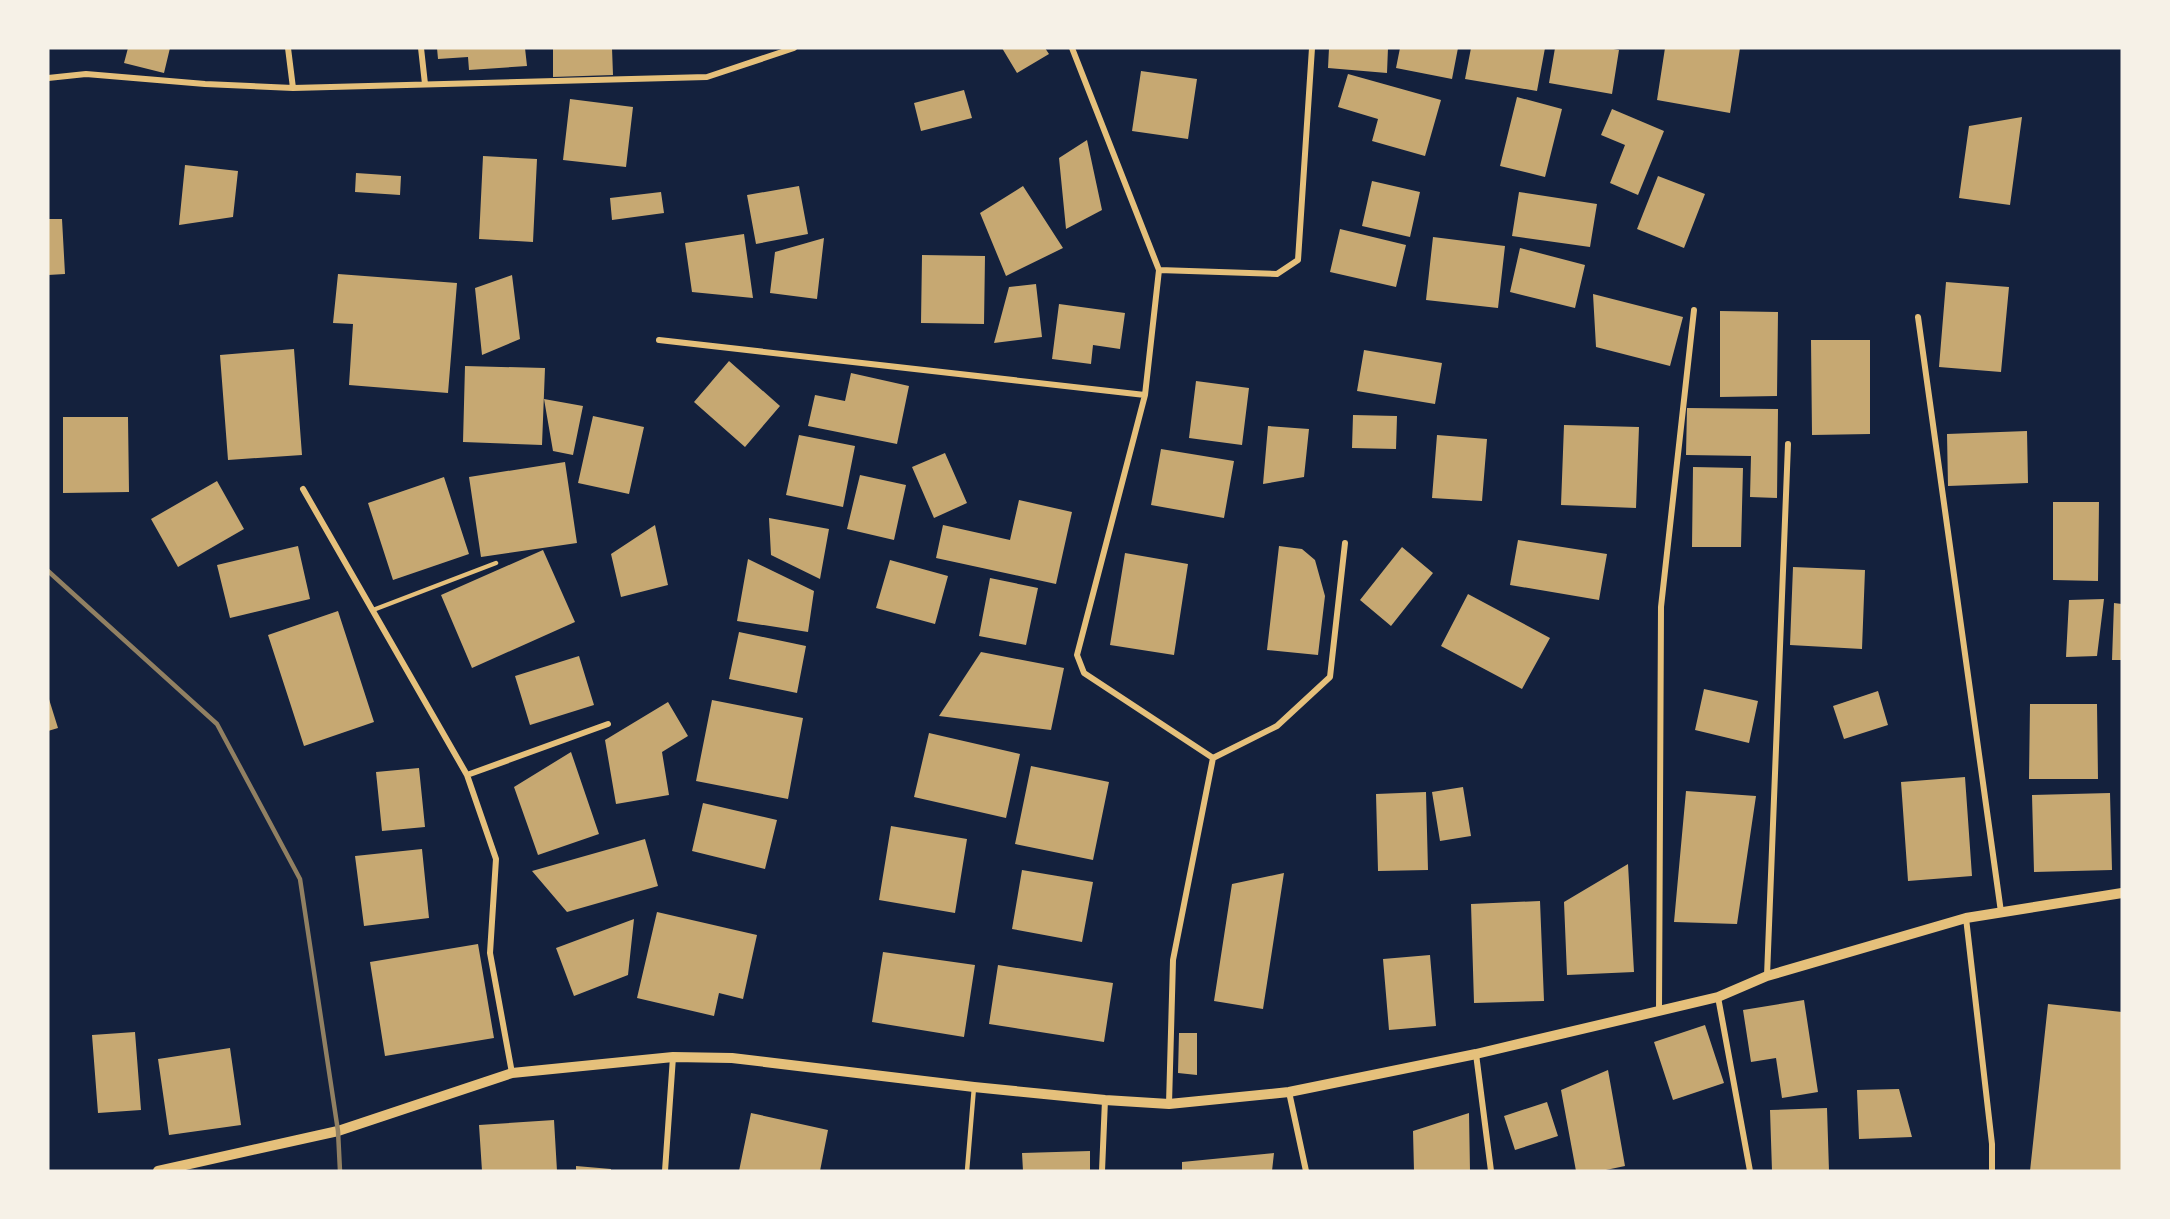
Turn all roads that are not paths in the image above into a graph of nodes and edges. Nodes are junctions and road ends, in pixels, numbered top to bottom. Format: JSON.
{"nodes":[{"id":1,"x":288,"y":48,"type":"edge"},
{"id":2,"x":421,"y":48,"type":"edge"},
{"id":3,"x":794,"y":48,"type":"edge"},
{"id":4,"x":1072,"y":48,"type":"edge"},
{"id":5,"x":1312,"y":48,"type":"edge"},
{"id":6,"x":48,"y":78,"type":"edge"},
{"id":7,"x":425,"y":84,"type":"junction"},
{"id":8,"x":293,"y":88,"type":"junction"},
{"id":9,"x":1159,"y":270,"type":"junction"},
{"id":10,"x":1694,"y":310,"type":"dead end"},
{"id":11,"x":1918,"y":317,"type":"dead end"},
{"id":12,"x":659,"y":340,"type":"dead end"},
{"id":13,"x":1146,"y":395,"type":"junction"},
{"id":14,"x":1788,"y":444,"type":"dead end"},
{"id":15,"x":303,"y":489,"type":"dead end"},
{"id":16,"x":1345,"y":543,"type":"dead end"},
{"id":17,"x":496,"y":563,"type":"dead end"},
{"id":18,"x":373,"y":610,"type":"junction"},
{"id":19,"x":608,"y":724,"type":"dead end"},
{"id":20,"x":1213,"y":758,"type":"junction"},
{"id":21,"x":467,"y":775,"type":"junction"},
{"id":22,"x":2122,"y":893,"type":"edge"},
{"id":23,"x":2001,"y":912,"type":"junction"},
{"id":24,"x":1966,"y":918,"type":"junction"},
{"id":25,"x":1767,"y":976,"type":"junction"},
{"id":26,"x":1718,"y":997,"type":"junction"},
{"id":27,"x":1659,"y":1010,"type":"junction"},
{"id":28,"x":1476,"y":1054,"type":"junction"},
{"id":29,"x":673,"y":1057,"type":"junction"},
{"id":30,"x":512,"y":1073,"type":"junction"},
{"id":31,"x":975,"y":1087,"type":"junction"},
{"id":32,"x":1289,"y":1092,"type":"junction"},
{"id":33,"x":1104,"y":1100,"type":"junction"},
{"id":34,"x":1169,"y":1104,"type":"junction"},
{"id":35,"x":158,"y":1171,"type":"edge"},
{"id":36,"x":665,"y":1171,"type":"edge"},
{"id":37,"x":967,"y":1171,"type":"edge"},
{"id":38,"x":1102,"y":1171,"type":"edge"},
{"id":39,"x":1306,"y":1171,"type":"edge"},
{"id":40,"x":1491,"y":1171,"type":"edge"},
{"id":41,"x":1750,"y":1171,"type":"edge"},
{"id":42,"x":1992,"y":1171,"type":"edge"}],
"edges":[{"from":1,"to":8,"type":"street"},
{"from":2,"to":7,"type":"street"},
{"from":3,"to":7,"type":"street"},
{"from":4,"to":9,"type":"street"},
{"from":5,"to":9,"type":"street"},
{"from":6,"to":8,"type":"street"},
{"from":7,"to":8,"type":"street"},
{"from":9,"to":13,"type":"street"},
{"from":10,"to":27,"type":"street"},
{"from":11,"to":23,"type":"street"},
{"from":12,"to":13,"type":"street"},
{"from":13,"to":20,"type":"street"},
{"from":14,"to":25,"type":"street"},
{"from":15,"to":18,"type":"street"},
{"from":16,"to":20,"type":"street"},
{"from":17,"to":18,"type":"lane"},
{"from":18,"to":21,"type":"street"},
{"from":19,"to":21,"type":"street"},
{"from":20,"to":34,"type":"street"},
{"from":21,"to":30,"type":"street"},
{"from":22,"to":23,"type":"street"},
{"from":23,"to":24,"type":"street"},
{"from":24,"to":25,"type":"street"},
{"from":24,"to":42,"type":"street"},
{"from":25,"to":26,"type":"street"},
{"from":26,"to":27,"type":"street"},
{"from":26,"to":41,"type":"street"},
{"from":27,"to":28,"type":"street"},
{"from":28,"to":32,"type":"street"},
{"from":28,"to":40,"type":"street"},
{"from":29,"to":30,"type":"street"},
{"from":29,"to":31,"type":"street"},
{"from":29,"to":36,"type":"street"},
{"from":30,"to":35,"type":"street"},
{"from":31,"to":33,"type":"street"},
{"from":31,"to":37,"type":"lane"},
{"from":32,"to":34,"type":"street"},
{"from":32,"to":39,"type":"street"},
{"from":33,"to":34,"type":"street"},
{"from":33,"to":38,"type":"street"}]}
